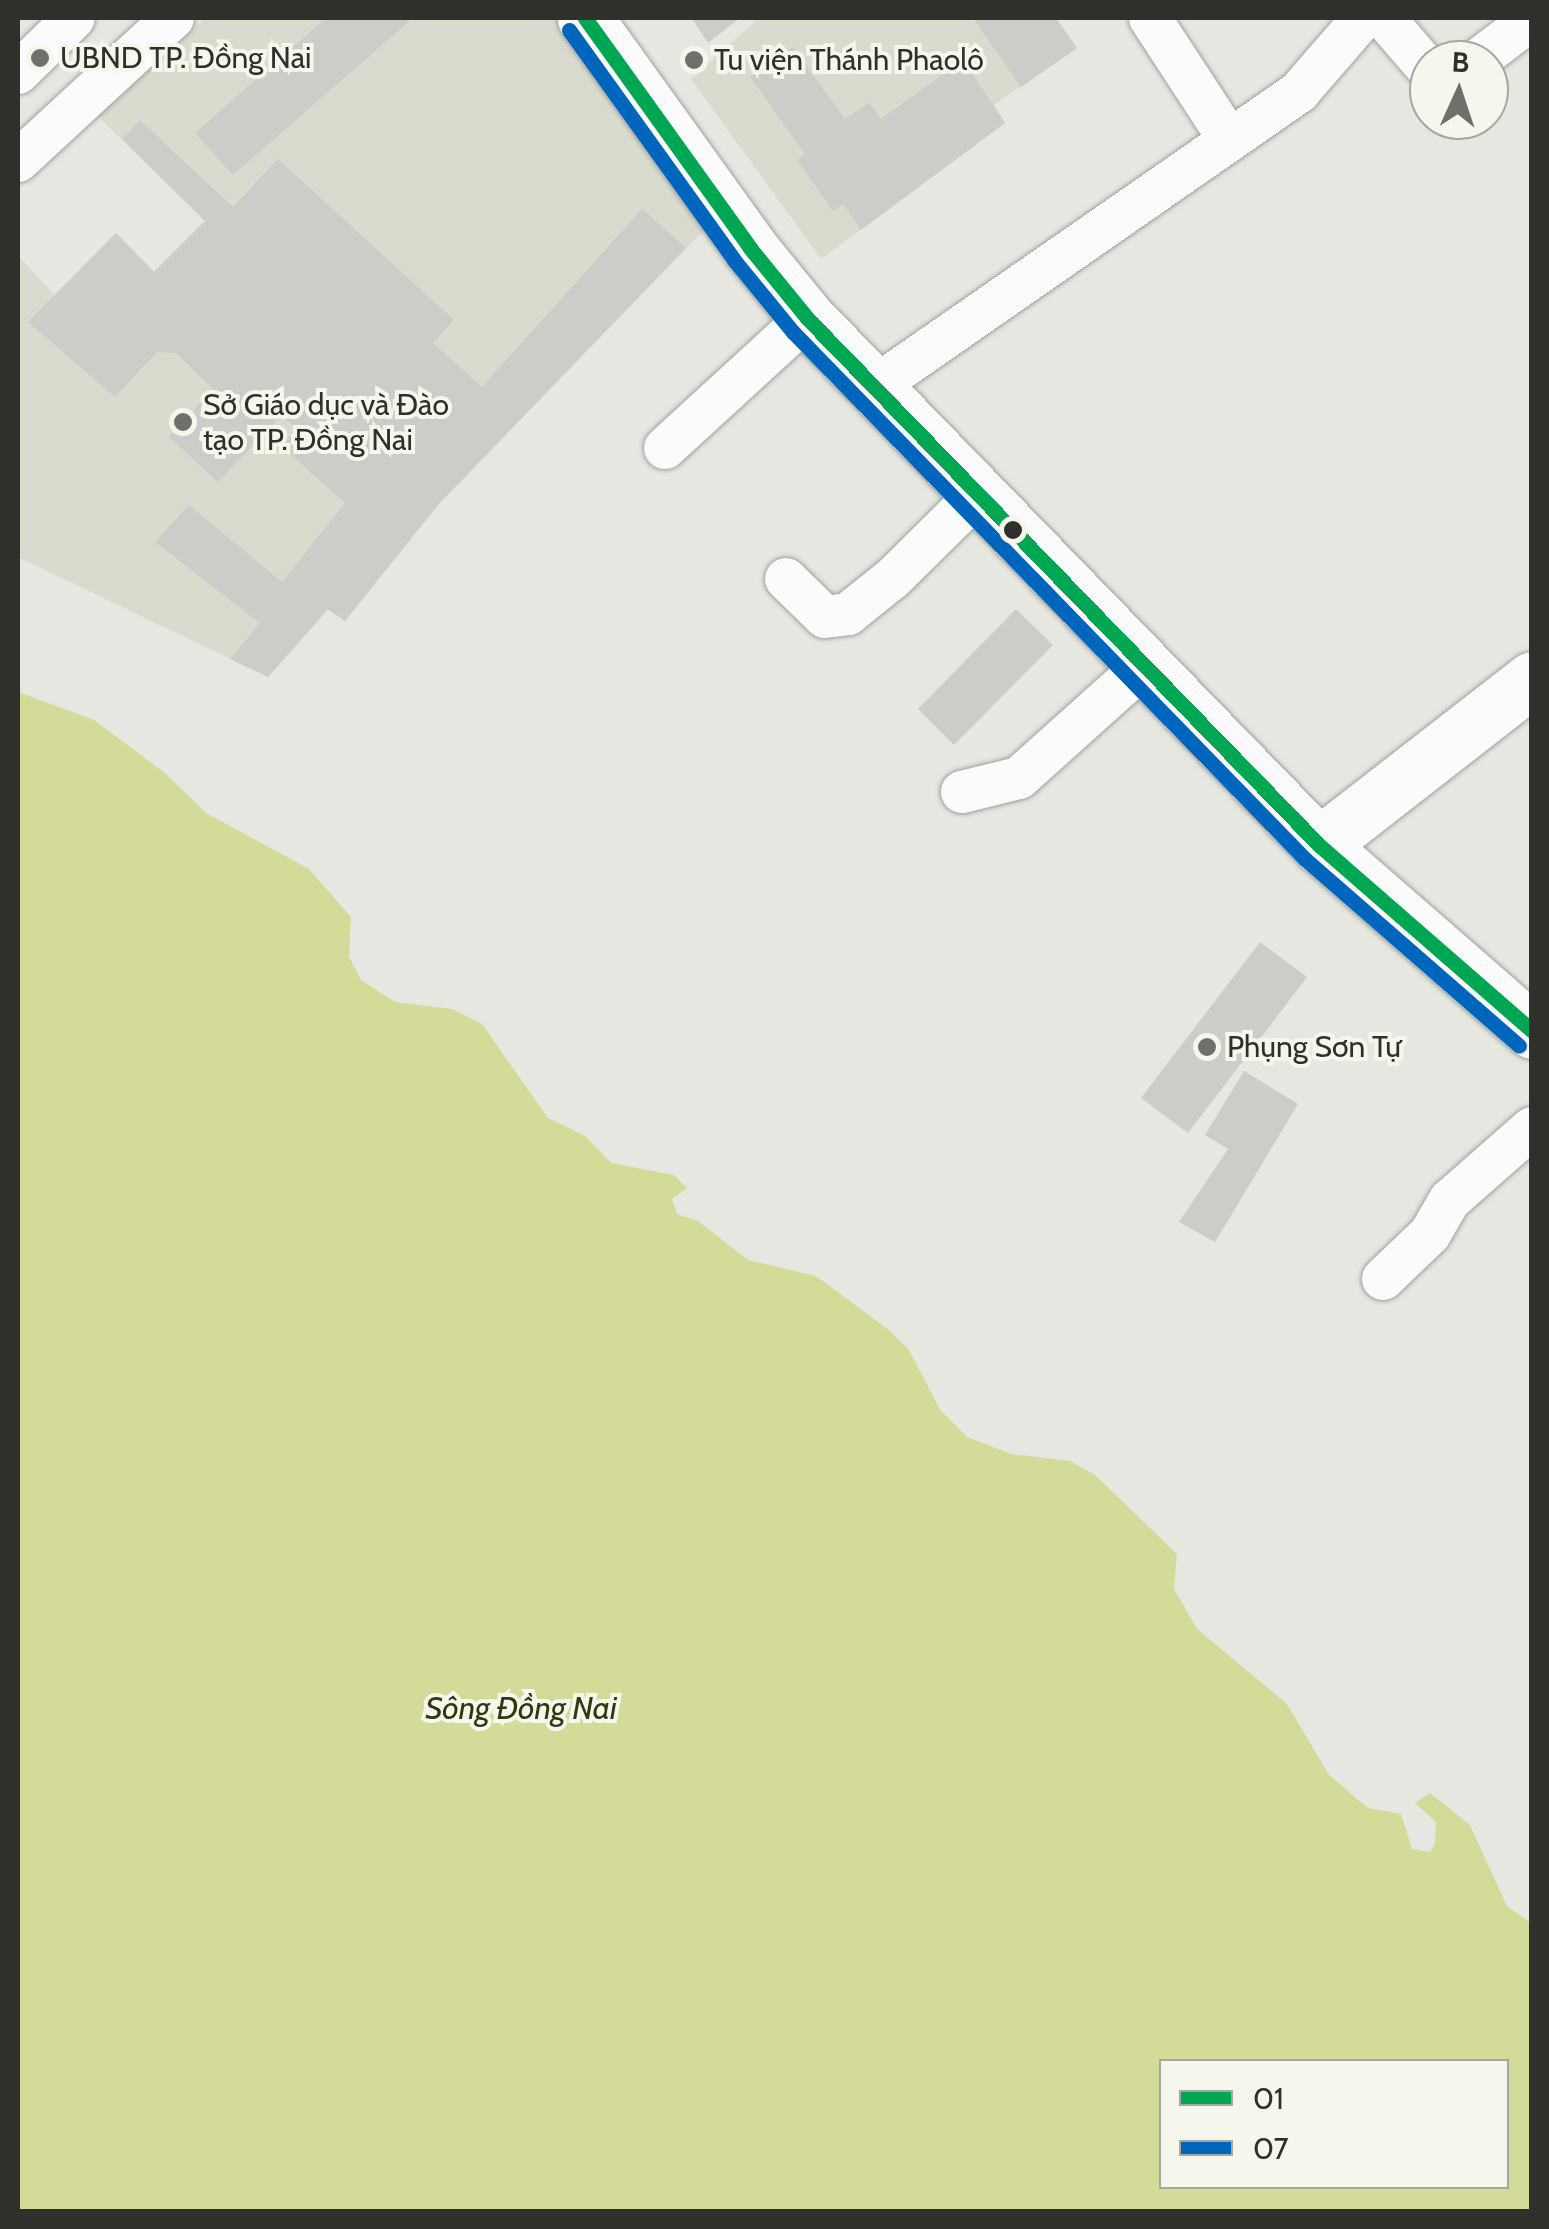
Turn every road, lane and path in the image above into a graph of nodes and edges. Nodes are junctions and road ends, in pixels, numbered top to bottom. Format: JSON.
{"nodes":[{"id":1,"x":74,"y":18,"type":"edge"},
{"id":2,"x":173,"y":18,"type":"edge"},
{"id":3,"x":586,"y":18,"type":"edge"},
{"id":4,"x":1150,"y":18,"type":"edge"},
{"id":5,"x":1363,"y":18,"type":"edge"},
{"id":6,"x":1384,"y":18,"type":"edge"},
{"id":7,"x":1532,"y":19,"type":"edge"},
{"id":8,"x":1504,"y":40,"type":"edge"},
{"id":9,"x":1409,"y":47,"type":"edge"},
{"id":10,"x":18,"y":74,"type":"edge"},
{"id":11,"x":1229,"y":139,"type":"junction"},
{"id":12,"x":18,"y":161,"type":"edge"},
{"id":13,"x":807,"y":318,"type":"junction"},
{"id":14,"x":872,"y":388,"type":"junction"},
{"id":15,"x":664,"y":448,"type":"dead end"},
{"id":16,"x":977,"y":495,"type":"junction"},
{"id":17,"x":786,"y":579,"type":"dead end"},
{"id":18,"x":1144,"y":666,"type":"junction"},
{"id":19,"x":1532,"y":680,"type":"edge"},
{"id":20,"x":962,"y":792,"type":"dead end"},
{"id":21,"x":1319,"y":845,"type":"junction"},
{"id":22,"x":1532,"y":1031,"type":"edge"},
{"id":23,"x":1532,"y":1128,"type":"edge"},
{"id":24,"x":1383,"y":1279,"type":"dead end"}],
"edges":[{"from":1,"to":10,"type":"street"},
{"from":2,"to":12,"type":"street"},
{"from":3,"to":13,"type":"main road"},
{"from":4,"to":11,"type":"street"},
{"from":5,"to":11,"type":"street"},
{"from":6,"to":9,"type":"street"},
{"from":7,"to":8,"type":"street"},
{"from":11,"to":14,"type":"street"},
{"from":13,"to":14,"type":"main road"},
{"from":13,"to":15,"type":"street"},
{"from":14,"to":16,"type":"main road"},
{"from":16,"to":17,"type":"street"},
{"from":16,"to":18,"type":"main road"},
{"from":18,"to":20,"type":"street"},
{"from":18,"to":21,"type":"main road"},
{"from":19,"to":21,"type":"main road"},
{"from":21,"to":22,"type":"main road"},
{"from":23,"to":24,"type":"street"}]}
